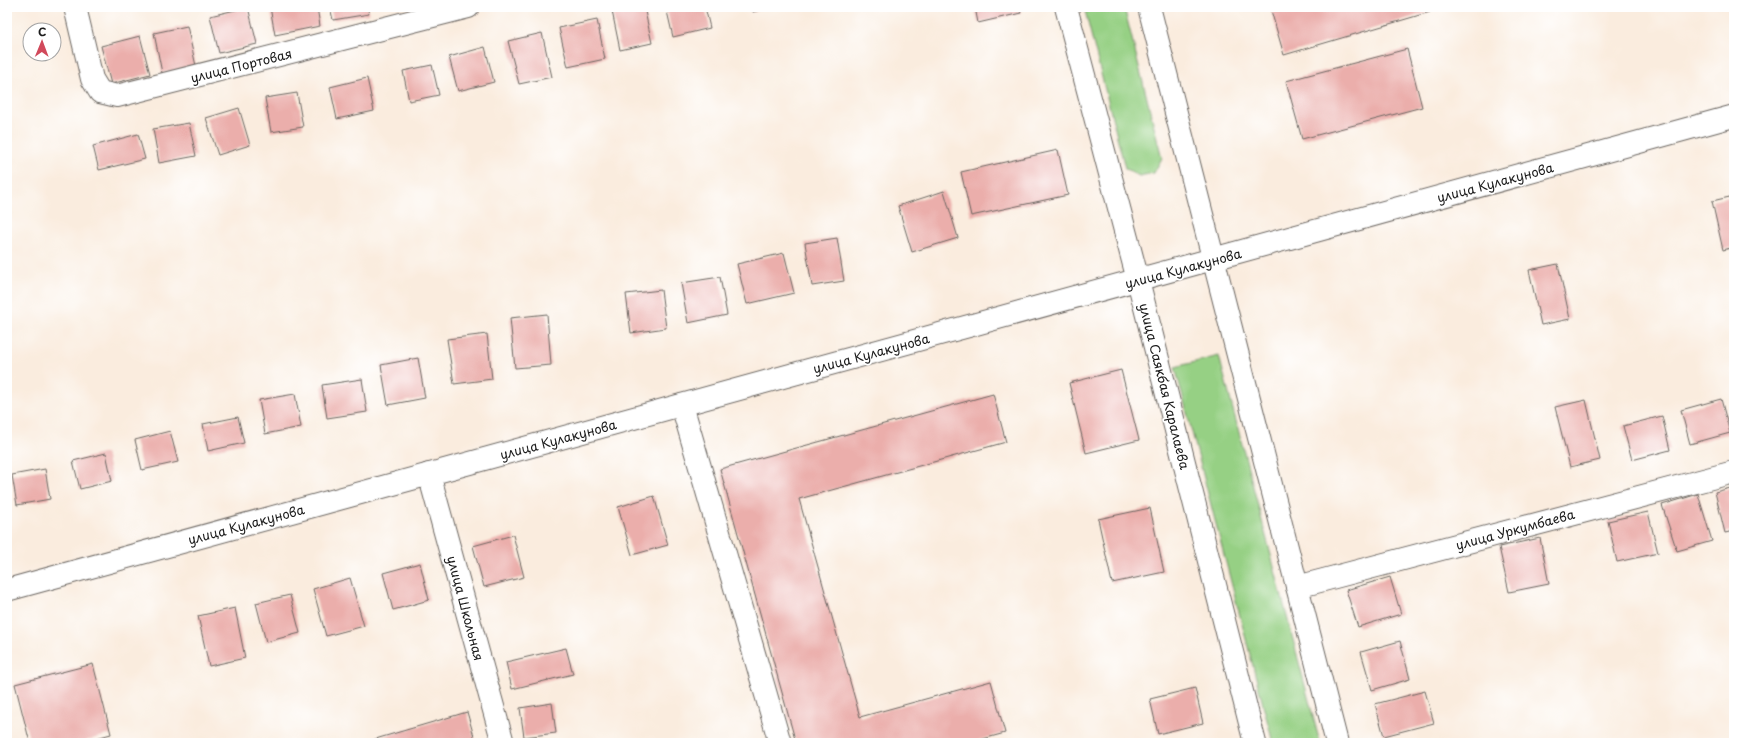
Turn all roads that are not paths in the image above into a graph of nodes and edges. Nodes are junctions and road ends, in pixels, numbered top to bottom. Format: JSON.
{"nodes":[{"id":1,"x":75,"y":7,"type":"edge"},
{"id":2,"x":468,"y":7,"type":"edge"},
{"id":3,"x":1066,"y":7,"type":"edge"},
{"id":4,"x":1149,"y":7,"type":"edge"},
{"id":5,"x":1734,"y":116,"type":"edge"},
{"id":6,"x":1214,"y":259,"type":"junction"},
{"id":7,"x":1138,"y":280,"type":"junction"},
{"id":8,"x":682,"y":405,"type":"junction"},
{"id":9,"x":1734,"y":472,"type":"edge"},
{"id":10,"x":429,"y":474,"type":"junction"},
{"id":11,"x":1297,"y":587,"type":"junction"},
{"id":12,"x":7,"y":590,"type":"edge"},
{"id":13,"x":503,"y":743,"type":"edge"},
{"id":14,"x":780,"y":743,"type":"edge"},
{"id":15,"x":1255,"y":743,"type":"edge"},
{"id":16,"x":1337,"y":743,"type":"edge"}],
"edges":[{"from":1,"to":2,"type":"street","name":"улица Портовая"},
{"from":3,"to":7,"type":"street","name":"улица Саякбая Каралаева"},
{"from":4,"to":6,"type":"street"},
{"from":5,"to":6,"type":"street","name":"улица Кулакунова"},
{"from":6,"to":7,"type":"street","name":"улица Кулакунова"},
{"from":6,"to":11,"type":"street"},
{"from":7,"to":8,"type":"street","name":"улица Кулакунова"},
{"from":7,"to":15,"type":"street","name":"улица Саякбая Каралаева"},
{"from":8,"to":10,"type":"street","name":"улица Кулакунова"},
{"from":8,"to":14,"type":"street"},
{"from":9,"to":11,"type":"street","name":"улица Уркумбаева"},
{"from":10,"to":12,"type":"street","name":"улица Кулакунова"},
{"from":10,"to":13,"type":"street","name":"улица Школьная"},
{"from":11,"to":16,"type":"street"}]}
